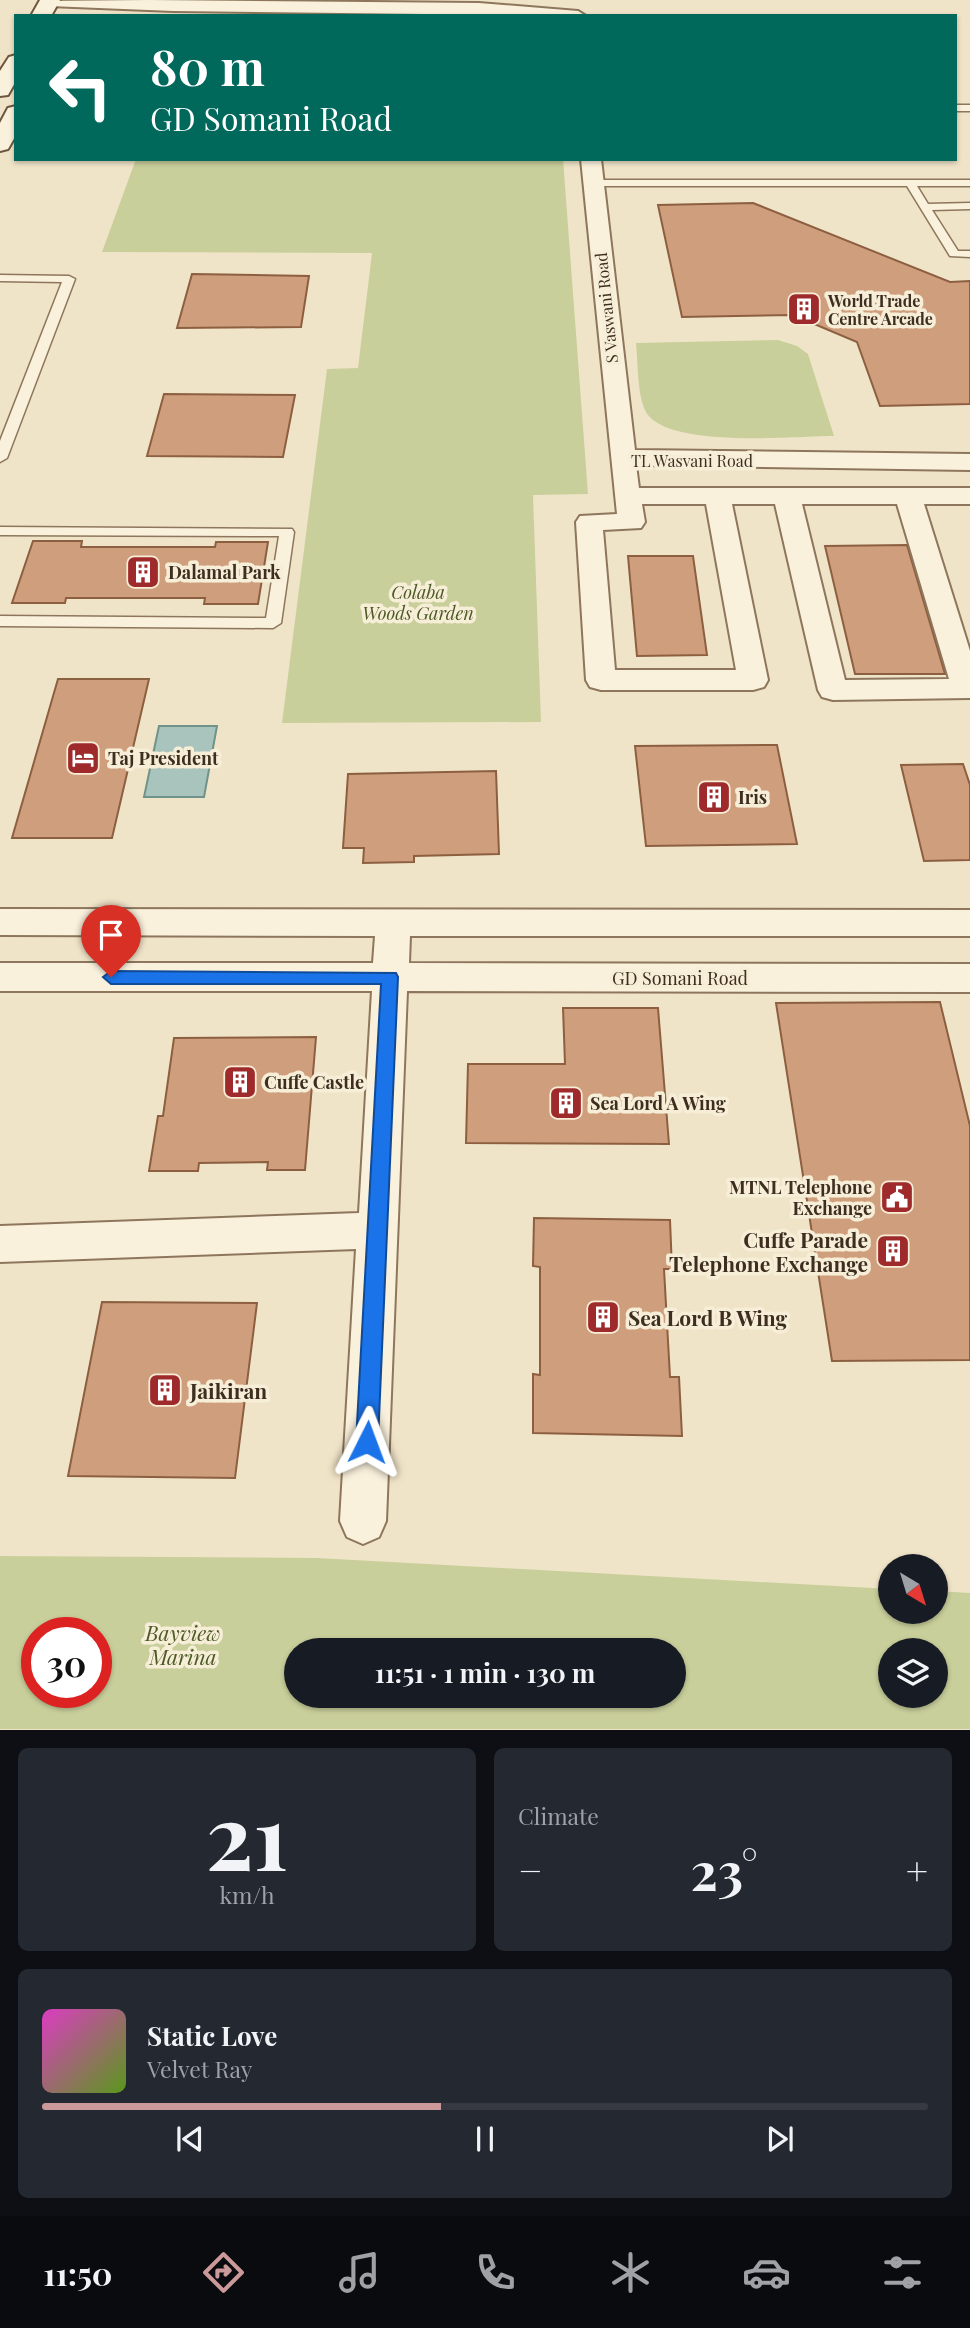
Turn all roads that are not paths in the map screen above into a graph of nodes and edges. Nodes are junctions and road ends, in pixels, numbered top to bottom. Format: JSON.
{"nodes":[{"id":1,"x":479,"y":4,"type":"edge"},
{"id":2,"x":47,"y":6,"type":"edge"},
{"id":3,"x":71,"y":6,"type":"edge"},
{"id":4,"x":562,"y":14,"type":"edge"},
{"id":5,"x":14,"y":65,"type":"edge"},
{"id":6,"x":0,"y":90,"type":"edge"},
{"id":7,"x":14,"y":117,"type":"edge"},
{"id":8,"x":0,"y":144,"type":"edge"},
{"id":9,"x":594,"y":166,"type":"edge"},
{"id":10,"x":910,"y":183,"type":"junction"},
{"id":11,"x":970,"y":183,"type":"edge"},
{"id":12,"x":970,"y":206,"type":"edge"},
{"id":13,"x":924,"y":207,"type":"junction"},
{"id":14,"x":970,"y":254,"type":"edge"},
{"id":15,"x":0,"y":278,"type":"edge"},
{"id":16,"x":624,"y":457,"type":"junction"},
{"id":17,"x":0,"y":458,"type":"edge"},
{"id":18,"x":970,"y":462,"type":"edge"},
{"id":19,"x":627,"y":496,"type":"junction"},
{"id":20,"x":908,"y":496,"type":"junction"},
{"id":21,"x":965,"y":496,"type":"edge"},
{"id":22,"x":718,"y":497,"type":"junction"},
{"id":23,"x":787,"y":497,"type":"junction"},
{"id":24,"x":970,"y":522,"type":"edge"},
{"id":25,"x":0,"y":531,"type":"edge"},
{"id":26,"x":0,"y":621,"type":"edge"},
{"id":27,"x":0,"y":922,"type":"edge"},
{"id":28,"x":393,"y":923,"type":"junction"},
{"id":29,"x":970,"y":923,"type":"edge"},
{"id":30,"x":0,"y":977,"type":"edge"},
{"id":31,"x":390,"y":977,"type":"junction"},
{"id":32,"x":970,"y":978,"type":"edge"},
{"id":33,"x":377,"y":1230,"type":"junction"},
{"id":34,"x":0,"y":1244,"type":"edge"},
{"id":35,"x":363,"y":1521,"type":"dead end"}],
"edges":[{"from":1,"to":3,"type":"street"},
{"from":1,"to":4,"type":"street"},
{"from":2,"to":3,"type":"street"},
{"from":5,"to":6,"type":"main road"},
{"from":7,"to":8,"type":"main road"},
{"from":9,"to":10,"type":"lane"},
{"from":9,"to":16,"type":"street","name":"S Vaswani Road"},
{"from":10,"to":11,"type":"lane"},
{"from":10,"to":13,"type":"lane"},
{"from":12,"to":13,"type":"lane"},
{"from":13,"to":14,"type":"lane"},
{"from":15,"to":17,"type":"lane"},
{"from":16,"to":18,"type":"street","name":"TL Wasvani Road"},
{"from":16,"to":19,"type":"street","name":"TL Wasvani Road"},
{"from":19,"to":22,"type":"street"},
{"from":19,"to":22,"type":"street","name":"TL Wasvani Road"},
{"from":20,"to":21,"type":"street"},
{"from":20,"to":23,"type":"street"},
{"from":20,"to":23,"type":"street"},
{"from":21,"to":24,"type":"street"},
{"from":22,"to":23,"type":"street"},
{"from":25,"to":26,"type":"lane"},
{"from":27,"to":28,"type":"street"},
{"from":28,"to":29,"type":"street"},
{"from":28,"to":31,"type":"street"},
{"from":30,"to":31,"type":"street","name":"GD Somani Road"},
{"from":31,"to":32,"type":"street","name":"GD Somani Road"},
{"from":31,"to":33,"type":"street"},
{"from":33,"to":34,"type":"street"},
{"from":33,"to":35,"type":"street"}]}
